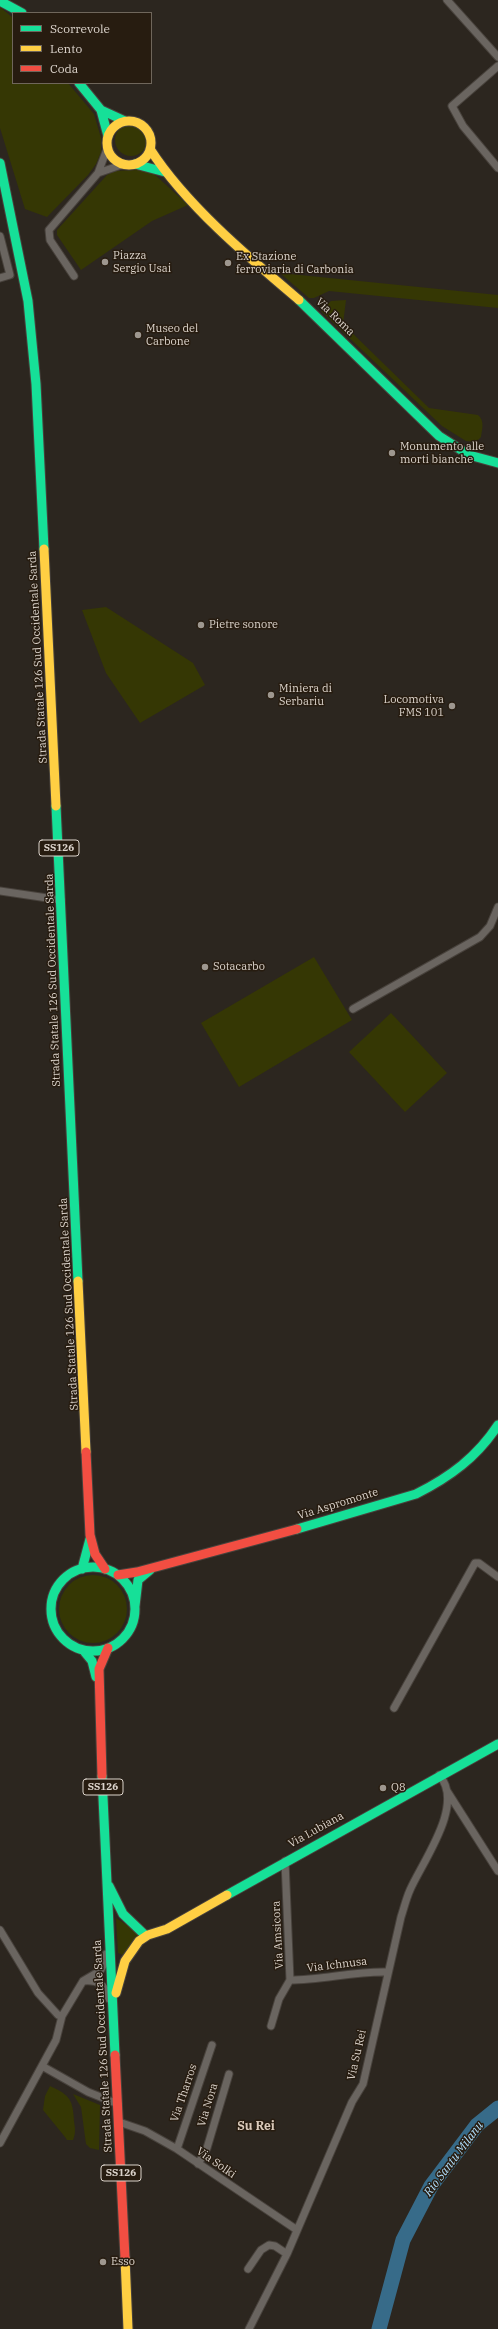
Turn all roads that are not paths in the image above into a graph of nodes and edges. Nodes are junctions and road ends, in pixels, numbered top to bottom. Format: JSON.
{"nodes":[{"id":1,"x":0,"y":0,"type":"edge"},
{"id":2,"x":14,"y":0,"type":"edge"},
{"id":3,"x":448,"y":0,"type":"edge"},
{"id":4,"x":20,"y":12,"type":"edge"},
{"id":5,"x":21,"y":12,"type":"edge"},
{"id":6,"x":498,"y":57,"type":"edge"},
{"id":7,"x":498,"y":66,"type":"edge"},
{"id":8,"x":80,"y":84,"type":"edge"},
{"id":9,"x":100,"y":110,"type":"junction"},
{"id":10,"x":125,"y":121,"type":"junction"},
{"id":11,"x":108,"y":136,"type":"junction"},
{"id":12,"x":108,"y":148,"type":"junction"},
{"id":13,"x":150,"y":149,"type":"junction"},
{"id":14,"x":0,"y":164,"type":"edge"},
{"id":15,"x":124,"y":164,"type":"junction"},
{"id":16,"x":135,"y":164,"type":"junction"},
{"id":17,"x":498,"y":168,"type":"edge"},
{"id":18,"x":165,"y":172,"type":"junction"},
{"id":19,"x":98,"y":173,"type":"junction"},
{"id":20,"x":3,"y":191,"type":"edge"},
{"id":21,"x":0,"y":236,"type":"edge"},
{"id":22,"x":74,"y":276,"type":"dead end"},
{"id":23,"x":0,"y":278,"type":"edge"},
{"id":24,"x":498,"y":463,"type":"edge"},
{"id":25,"x":0,"y":891,"type":"edge"},
{"id":26,"x":61,"y":900,"type":"junction"},
{"id":27,"x":498,"y":907,"type":"edge"},
{"id":28,"x":353,"y":1009,"type":"dead end"},
{"id":29,"x":498,"y":1425,"type":"edge"},
{"id":30,"x":90,"y":1535,"type":"junction"},
{"id":31,"x":162,"y":1564,"type":"junction"},
{"id":32,"x":82,"y":1569,"type":"junction"},
{"id":33,"x":105,"y":1569,"type":"junction"},
{"id":34,"x":118,"y":1576,"type":"junction"},
{"id":35,"x":498,"y":1577,"type":"edge"},
{"id":36,"x":135,"y":1606,"type":"junction"},
{"id":37,"x":108,"y":1648,"type":"junction"},
{"id":38,"x":83,"y":1650,"type":"junction"},
{"id":39,"x":99,"y":1694,"type":"junction"},
{"id":40,"x":394,"y":1708,"type":"dead end"},
{"id":41,"x":498,"y":1744,"type":"edge"},
{"id":42,"x":439,"y":1775,"type":"junction"},
{"id":43,"x":447,"y":1791,"type":"junction"},
{"id":44,"x":285,"y":1861,"type":"junction"},
{"id":45,"x":498,"y":1871,"type":"edge"},
{"id":46,"x":107,"y":1881,"type":"junction"},
{"id":47,"x":109,"y":1921,"type":"junction"},
{"id":48,"x":0,"y":1930,"type":"edge"},
{"id":49,"x":146,"y":1936,"type":"junction"},
{"id":50,"x":387,"y":1972,"type":"junction"},
{"id":51,"x":290,"y":1980,"type":"junction"},
{"id":52,"x":84,"y":1981,"type":"junction"},
{"id":53,"x":62,"y":2016,"type":"junction"},
{"id":54,"x":114,"y":2017,"type":"junction"},
{"id":55,"x":271,"y":2026,"type":"dead end"},
{"id":56,"x":212,"y":2045,"type":"dead end"},
{"id":57,"x":42,"y":2066,"type":"junction"},
{"id":58,"x":229,"y":2074,"type":"dead end"},
{"id":59,"x":113,"y":2102,"type":"junction"},
{"id":60,"x":118,"y":2122,"type":"junction"},
{"id":61,"x":0,"y":2143,"type":"edge"},
{"id":62,"x":177,"y":2149,"type":"junction"},
{"id":63,"x":198,"y":2164,"type":"junction"},
{"id":64,"x":297,"y":2230,"type":"junction"},
{"id":65,"x":287,"y":2254,"type":"junction"},
{"id":66,"x":248,"y":2270,"type":"dead end"},
{"id":67,"x":128,"y":2329,"type":"edge"},
{"id":68,"x":249,"y":2329,"type":"edge"}],
"edges":[{"from":1,"to":4,"type":"main road"},
{"from":2,"to":5,"type":"main road"},
{"from":3,"to":6,"type":"street"},
{"from":7,"to":17,"type":"street"},
{"from":8,"to":9,"type":"main road"},
{"from":9,"to":10,"type":"main road"},
{"from":9,"to":11,"type":"main road"},
{"from":10,"to":11,"type":"main road"},
{"from":10,"to":13,"type":"main road"},
{"from":11,"to":12,"type":"main road"},
{"from":12,"to":15,"type":"main road"},
{"from":12,"to":19,"type":"street"},
{"from":13,"to":16,"type":"main road"},
{"from":13,"to":18,"type":"main road","name":"Via Roma"},
{"from":14,"to":20,"type":"main road","name":"Strada Statale 126 Sud Occidentale Sarda","number":"SS126"},
{"from":15,"to":16,"type":"main road"},
{"from":15,"to":19,"type":"street"},
{"from":16,"to":18,"type":"main road"},
{"from":18,"to":24,"type":"main road","name":"Via Roma"},
{"from":19,"to":22,"type":"street"},
{"from":20,"to":26,"type":"main road","name":"Strada Statale 126 Sud Occidentale Sarda","number":"SS126"},
{"from":21,"to":23,"type":"street"},
{"from":25,"to":26,"type":"street"},
{"from":26,"to":30,"type":"main road","name":"Strada Statale 126 Sud Occidentale Sarda","number":"SS126"},
{"from":27,"to":28,"type":"street"},
{"from":29,"to":31,"type":"main road","name":"Via Aspromonte"},
{"from":30,"to":32,"type":"main road","number":"SS126"},
{"from":30,"to":33,"type":"main road","number":"SS126"},
{"from":31,"to":34,"type":"main road","name":"Via Aspromonte"},
{"from":31,"to":36,"type":"main road","name":"Via Aspromonte"},
{"from":32,"to":33,"type":"main road","number":"SS126"},
{"from":32,"to":38,"type":"main road","number":"SS126"},
{"from":33,"to":34,"type":"main road","number":"SS126"},
{"from":34,"to":36,"type":"main road","number":"SS126"},
{"from":35,"to":40,"type":"street"},
{"from":36,"to":37,"type":"main road"},
{"from":37,"to":38,"type":"main road"},
{"from":37,"to":39,"type":"main road","number":"SS126"},
{"from":38,"to":39,"type":"main road","number":"SS126"},
{"from":39,"to":46,"type":"main road","number":"SS126"},
{"from":41,"to":42,"type":"main road","name":"Via Lubiana"},
{"from":42,"to":43,"type":"street"},
{"from":42,"to":44,"type":"main road","name":"Via Lubiana"},
{"from":43,"to":45,"type":"street"},
{"from":43,"to":50,"type":"street","name":"Via Su Rei"},
{"from":44,"to":49,"type":"main road","name":"Via Lubiana"},
{"from":44,"to":51,"type":"street","name":"Via Amsicora"},
{"from":46,"to":47,"type":"main road","name":"Strada Statale 126 Sud Occidentale Sarda","number":"SS126"},
{"from":46,"to":49,"type":"main road"},
{"from":47,"to":52,"type":"street"},
{"from":47,"to":54,"type":"main road","name":"Strada Statale 126 Sud Occidentale Sarda","number":"SS126"},
{"from":48,"to":53,"type":"street"},
{"from":49,"to":54,"type":"main road","name":"Via Lubiana"},
{"from":50,"to":51,"type":"street","name":"Via Ichnusa"},
{"from":50,"to":64,"type":"street","name":"Via Su Rei"},
{"from":51,"to":55,"type":"street","name":"Via Amsicora"},
{"from":52,"to":53,"type":"street"},
{"from":52,"to":54,"type":"street"},
{"from":53,"to":57,"type":"street"},
{"from":54,"to":59,"type":"main road","name":"Strada Statale 126 Sud Occidentale Sarda","number":"SS126"},
{"from":56,"to":62,"type":"street","name":"Via Tharros"},
{"from":57,"to":59,"type":"street"},
{"from":57,"to":61,"type":"street"},
{"from":58,"to":63,"type":"street","name":"Via Nora"},
{"from":59,"to":60,"type":"main road","name":"Strada Statale 126 Sud Occidentale Sarda","number":"SS126"},
{"from":60,"to":62,"type":"street","name":"Via Solki"},
{"from":60,"to":67,"type":"main road","name":"Strada Statale 126 Sud Occidentale Sarda","number":"SS126"},
{"from":62,"to":63,"type":"street","name":"Via Solki"},
{"from":63,"to":64,"type":"street","name":"Via Solki"},
{"from":64,"to":65,"type":"street","name":"Via Su Rei"},
{"from":65,"to":66,"type":"street"},
{"from":65,"to":68,"type":"street","name":"Via Su Rei"}]}
